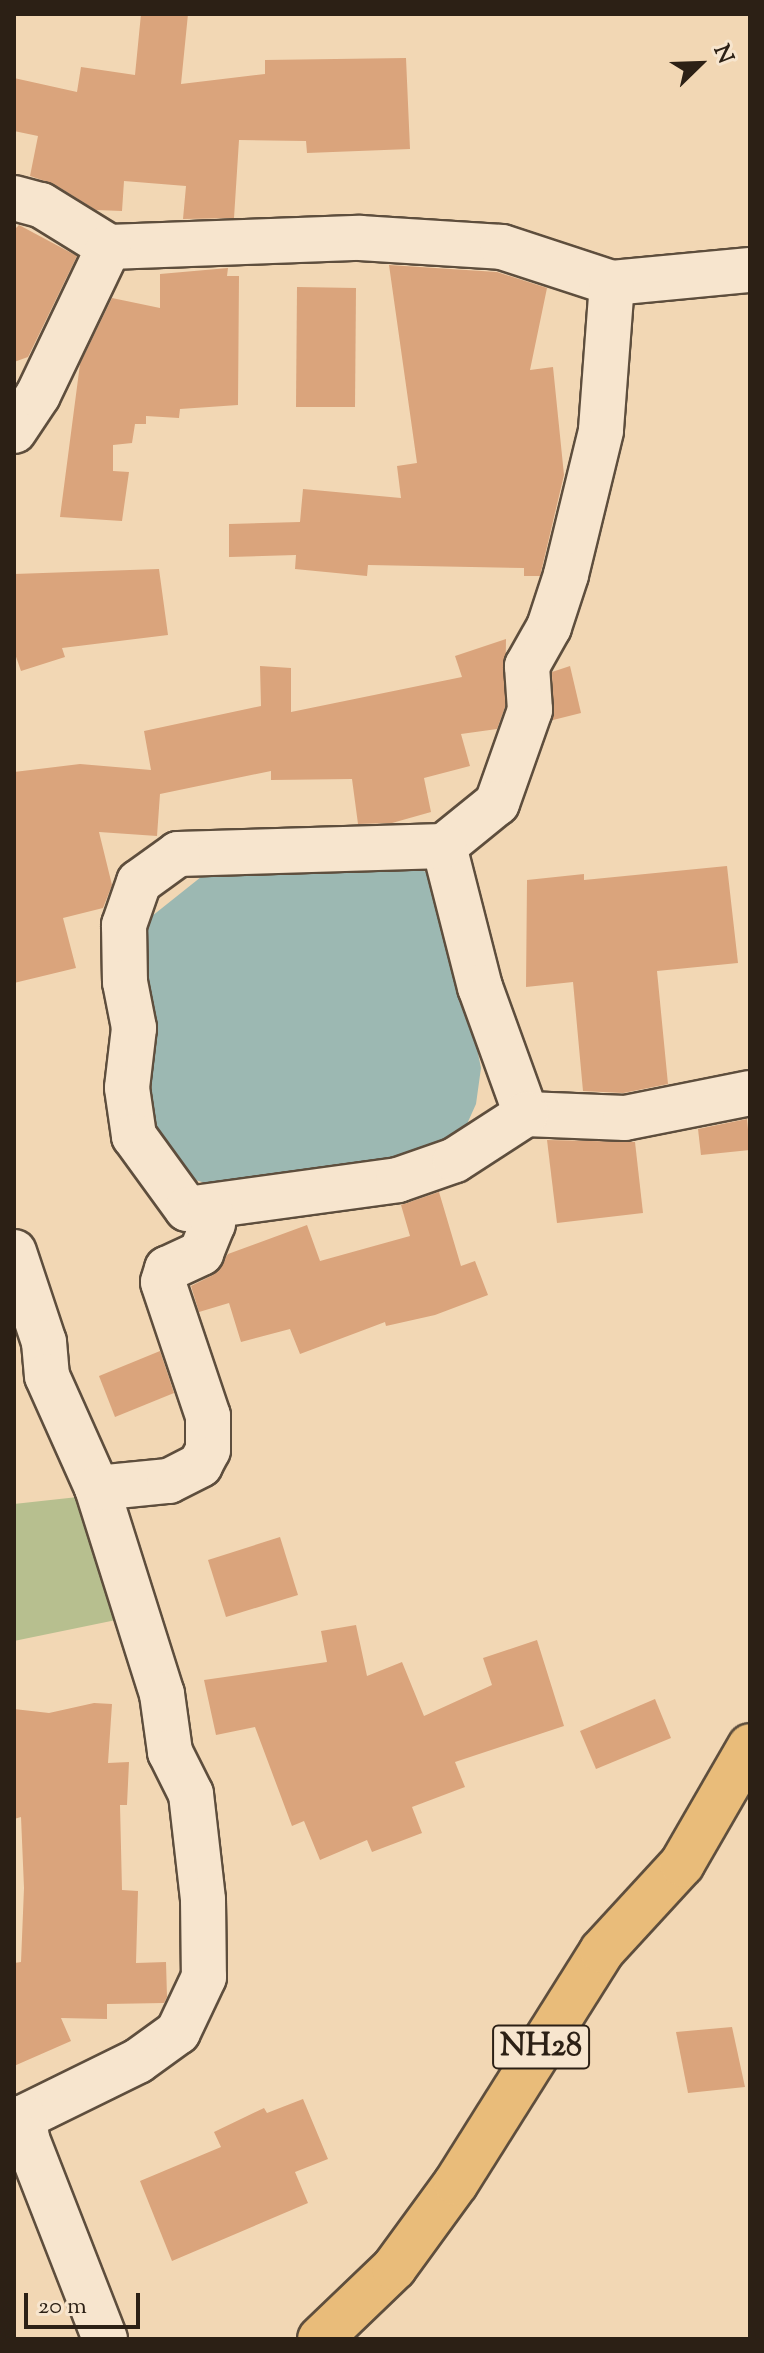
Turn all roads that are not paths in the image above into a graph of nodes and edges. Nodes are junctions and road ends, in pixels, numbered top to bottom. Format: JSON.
{"nodes":[{"id":1,"x":14,"y":198,"type":"edge"},
{"id":2,"x":109,"y":247,"type":"junction"},
{"id":3,"x":750,"y":270,"type":"edge"},
{"id":4,"x":612,"y":283,"type":"junction"},
{"id":5,"x":14,"y":431,"type":"edge"},
{"id":6,"x":444,"y":846,"type":"junction"},
{"id":7,"x":750,"y":1093,"type":"edge"},
{"id":8,"x":526,"y":1114,"type":"junction"},
{"id":9,"x":210,"y":1207,"type":"junction"},
{"id":10,"x":14,"y":1252,"type":"edge"},
{"id":11,"x":97,"y":1488,"type":"junction"},
{"id":12,"x":750,"y":1746,"type":"edge"},
{"id":13,"x":105,"y":2339,"type":"edge"},
{"id":14,"x":320,"y":2339,"type":"edge"}],
"edges":[{"from":1,"to":2,"type":"street"},
{"from":2,"to":4,"type":"street"},
{"from":2,"to":5,"type":"street"},
{"from":3,"to":4,"type":"street"},
{"from":4,"to":6,"type":"street"},
{"from":6,"to":8,"type":"street"},
{"from":6,"to":9,"type":"street"},
{"from":7,"to":8,"type":"street"},
{"from":8,"to":9,"type":"street"},
{"from":9,"to":11,"type":"street"},
{"from":10,"to":11,"type":"street"},
{"from":11,"to":13,"type":"street"},
{"from":12,"to":14,"type":"main road","number":"NH28"}]}
